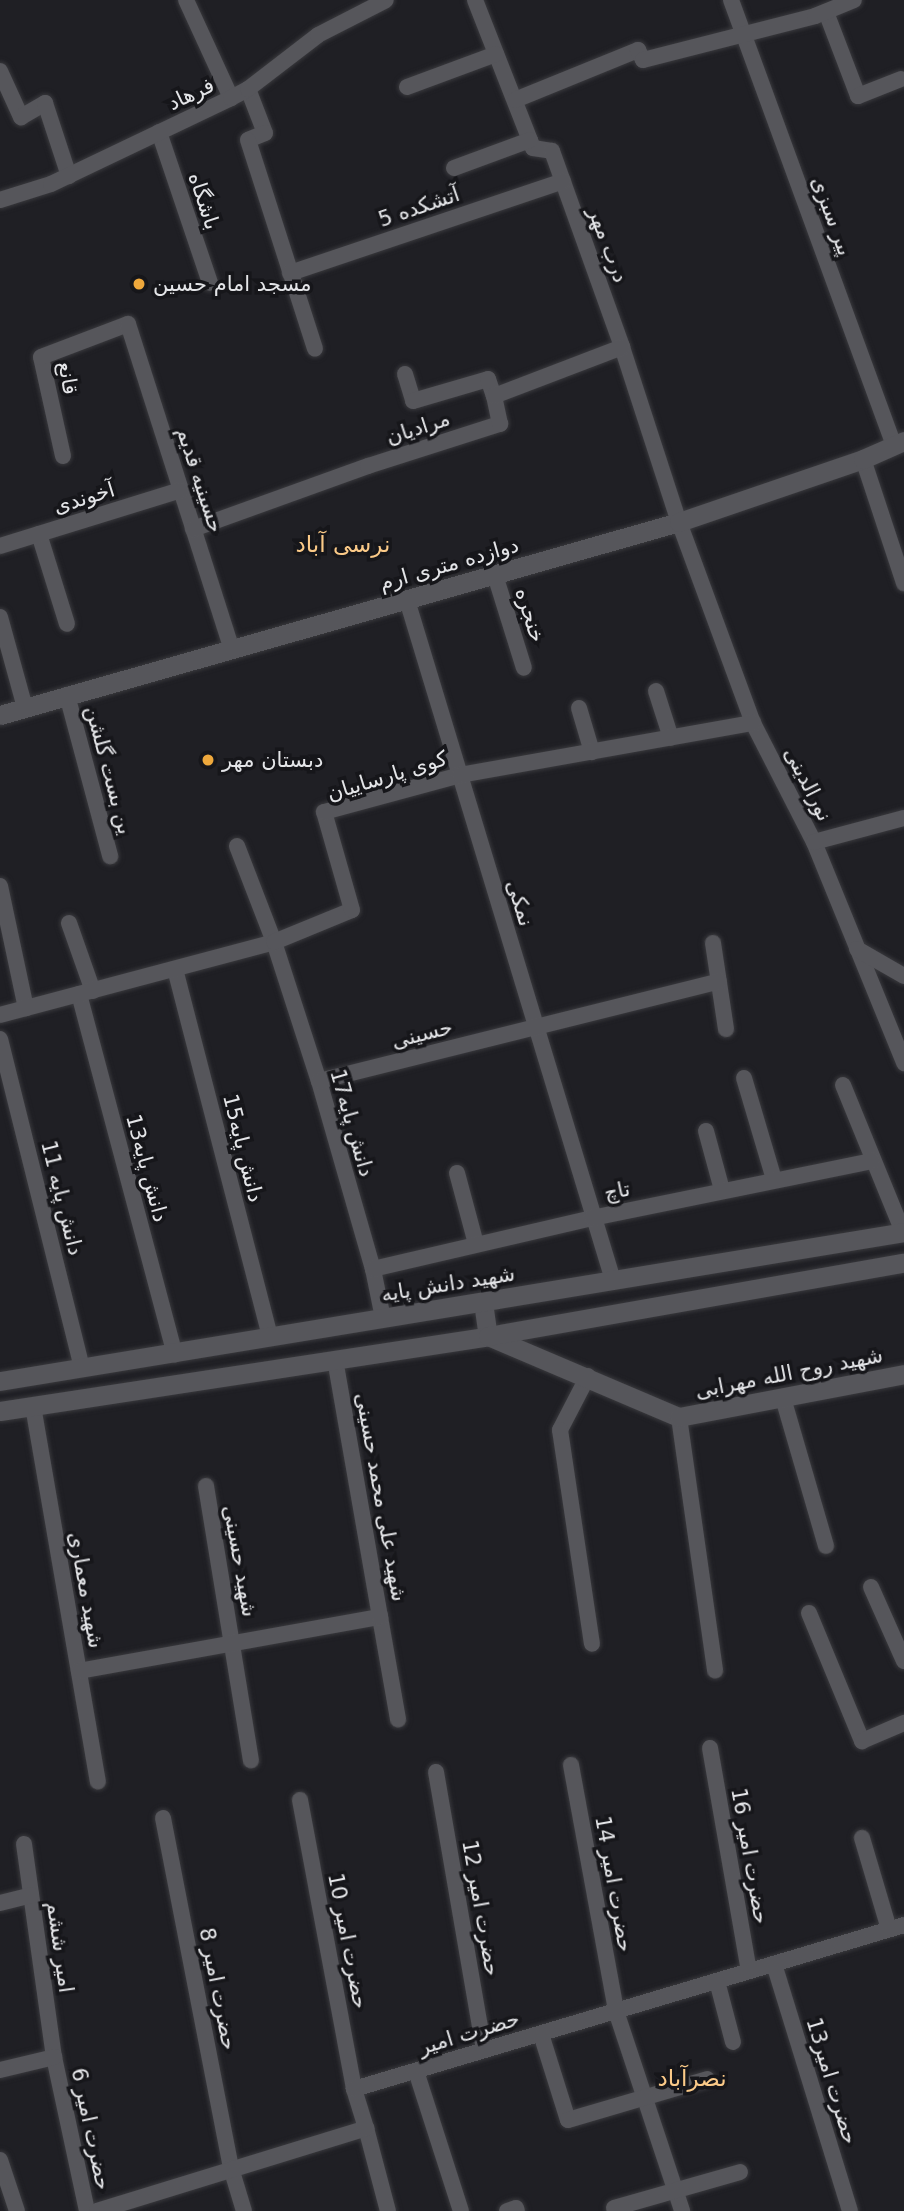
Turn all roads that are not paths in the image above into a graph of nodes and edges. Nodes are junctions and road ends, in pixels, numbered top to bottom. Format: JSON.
{"nodes":[{"id":1,"x":186,"y":0,"type":"edge"},
{"id":2,"x":386,"y":0,"type":"edge"},
{"id":3,"x":475,"y":0,"type":"edge"},
{"id":4,"x":731,"y":0,"type":"edge"},
{"id":5,"x":854,"y":0,"type":"edge"},
{"id":6,"x":827,"y":12,"type":"junction"},
{"id":7,"x":743,"y":34,"type":"junction"},
{"id":8,"x":496,"y":54,"type":"junction"},
{"id":9,"x":0,"y":71,"type":"edge"},
{"id":10,"x":901,"y":79,"type":"dead end"},
{"id":11,"x":407,"y":87,"type":"dead end"},
{"id":12,"x":248,"y":89,"type":"junction"},
{"id":13,"x":231,"y":98,"type":"junction"},
{"id":14,"x":514,"y":100,"type":"junction"},
{"id":15,"x":159,"y":132,"type":"junction"},
{"id":16,"x":530,"y":140,"type":"junction"},
{"id":17,"x":454,"y":168,"type":"dead end"},
{"id":18,"x":69,"y":176,"type":"junction"},
{"id":19,"x":563,"y":181,"type":"junction"},
{"id":20,"x":0,"y":201,"type":"edge"},
{"id":21,"x":289,"y":273,"type":"junction"},
{"id":22,"x":210,"y":283,"type":"dead end"},
{"id":23,"x":128,"y":324,"type":"joint"},
{"id":24,"x":622,"y":347,"type":"junction"},
{"id":25,"x":315,"y":349,"type":"dead end"},
{"id":26,"x":405,"y":374,"type":"dead end"},
{"id":27,"x":494,"y":396,"type":"junction"},
{"id":28,"x":899,"y":443,"type":"edge"},
{"id":29,"x":63,"y":456,"type":"dead end"},
{"id":30,"x":863,"y":459,"type":"junction"},
{"id":31,"x":181,"y":490,"type":"junction"},
{"id":32,"x":679,"y":522,"type":"junction"},
{"id":33,"x":193,"y":529,"type":"junction"},
{"id":34,"x":39,"y":534,"type":"junction"},
{"id":35,"x":0,"y":545,"type":"edge"},
{"id":36,"x":495,"y":575,"type":"junction"},
{"id":37,"x":904,"y":583,"type":"edge"},
{"id":38,"x":407,"y":600,"type":"junction"},
{"id":39,"x":0,"y":617,"type":"edge"},
{"id":40,"x":67,"y":624,"type":"dead end"},
{"id":41,"x":232,"y":649,"type":"junction"},
{"id":42,"x":524,"y":668,"type":"dead end"},
{"id":43,"x":656,"y":691,"type":"dead end"},
{"id":44,"x":68,"y":695,"type":"junction"},
{"id":45,"x":25,"y":708,"type":"junction"},
{"id":46,"x":579,"y":708,"type":"dead end"},
{"id":47,"x":0,"y":715,"type":"edge"},
{"id":48,"x":753,"y":723,"type":"junction"},
{"id":49,"x":671,"y":738,"type":"junction"},
{"id":50,"x":592,"y":752,"type":"junction"},
{"id":51,"x":460,"y":775,"type":"junction"},
{"id":52,"x":904,"y":818,"type":"edge"},
{"id":53,"x":814,"y":842,"type":"junction"},
{"id":54,"x":237,"y":846,"type":"dead end"},
{"id":55,"x":110,"y":856,"type":"dead end"},
{"id":56,"x":0,"y":886,"type":"edge"},
{"id":57,"x":69,"y":923,"type":"dead end"},
{"id":58,"x":274,"y":942,"type":"junction"},
{"id":59,"x":713,"y":943,"type":"dead end"},
{"id":60,"x":857,"y":949,"type":"junction"},
{"id":61,"x":176,"y":969,"type":"junction"},
{"id":62,"x":904,"y":976,"type":"edge"},
{"id":63,"x":719,"y":981,"type":"junction"},
{"id":64,"x":86,"y":992,"type":"junction"},
{"id":65,"x":26,"y":1008,"type":"junction"},
{"id":66,"x":0,"y":1015,"type":"edge"},
{"id":67,"x":535,"y":1027,"type":"junction"},
{"id":68,"x":726,"y":1029,"type":"dead end"},
{"id":69,"x":0,"y":1039,"type":"edge"},
{"id":70,"x":904,"y":1063,"type":"edge"},
{"id":71,"x":744,"y":1077,"type":"dead end"},
{"id":72,"x":318,"y":1081,"type":"junction"},
{"id":73,"x":843,"y":1084,"type":"dead end"},
{"id":74,"x":705,"y":1131,"type":"dead end"},
{"id":75,"x":872,"y":1161,"type":"junction"},
{"id":76,"x":457,"y":1173,"type":"dead end"},
{"id":77,"x":774,"y":1179,"type":"junction"},
{"id":78,"x":722,"y":1190,"type":"junction"},
{"id":79,"x":592,"y":1218,"type":"junction"},
{"id":80,"x":903,"y":1232,"type":"edge"},
{"id":81,"x":476,"y":1244,"type":"junction"},
{"id":82,"x":904,"y":1263,"type":"edge"},
{"id":83,"x":373,"y":1269,"type":"junction"},
{"id":84,"x":612,"y":1280,"type":"junction"},
{"id":85,"x":483,"y":1302,"type":"junction"},
{"id":86,"x":383,"y":1318,"type":"junction"},
{"id":87,"x":488,"y":1336,"type":"junction"},
{"id":88,"x":270,"y":1337,"type":"junction"},
{"id":89,"x":175,"y":1354,"type":"junction"},
{"id":90,"x":335,"y":1360,"type":"junction"},
{"id":91,"x":82,"y":1368,"type":"junction"},
{"id":92,"x":904,"y":1374,"type":"edge"},
{"id":93,"x":588,"y":1376,"type":"junction"},
{"id":94,"x":0,"y":1381,"type":"edge"},
{"id":95,"x":783,"y":1398,"type":"junction"},
{"id":96,"x":33,"y":1406,"type":"junction"},
{"id":97,"x":0,"y":1411,"type":"edge"},
{"id":98,"x":679,"y":1417,"type":"junction"},
{"id":99,"x":205,"y":1486,"type":"dead end"},
{"id":100,"x":826,"y":1546,"type":"dead end"},
{"id":101,"x":871,"y":1587,"type":"dead end"},
{"id":102,"x":809,"y":1613,"type":"dead end"},
{"id":103,"x":380,"y":1617,"type":"junction"},
{"id":104,"x":232,"y":1643,"type":"junction"},
{"id":105,"x":593,"y":1644,"type":"dead end"},
{"id":106,"x":904,"y":1661,"type":"edge"},
{"id":107,"x":715,"y":1670,"type":"dead end"},
{"id":108,"x":79,"y":1671,"type":"junction"},
{"id":109,"x":398,"y":1719,"type":"dead end"},
{"id":110,"x":904,"y":1723,"type":"edge"},
{"id":111,"x":710,"y":1748,"type":"dead end"},
{"id":112,"x":251,"y":1760,"type":"dead end"},
{"id":113,"x":571,"y":1765,"type":"dead end"},
{"id":114,"x":436,"y":1772,"type":"dead end"},
{"id":115,"x":98,"y":1781,"type":"dead end"},
{"id":116,"x":300,"y":1800,"type":"dead end"},
{"id":117,"x":163,"y":1818,"type":"dead end"},
{"id":118,"x":862,"y":1838,"type":"dead end"},
{"id":119,"x":24,"y":1844,"type":"dead end"},
{"id":120,"x":31,"y":1895,"type":"junction"},
{"id":121,"x":0,"y":1903,"type":"edge"},
{"id":122,"x":897,"y":1927,"type":"edge"},
{"id":123,"x":774,"y":1964,"type":"junction"},
{"id":124,"x":749,"y":1971,"type":"junction"},
{"id":125,"x":717,"y":1981,"type":"junction"},
{"id":126,"x":616,"y":2011,"type":"junction"},
{"id":127,"x":541,"y":2034,"type":"junction"},
{"id":128,"x":733,"y":2042,"type":"dead end"},
{"id":129,"x":484,"y":2050,"type":"junction"},
{"id":130,"x":54,"y":2056,"type":"junction"},
{"id":131,"x":0,"y":2070,"type":"edge"},
{"id":132,"x":416,"y":2071,"type":"junction"},
{"id":133,"x":707,"y":2079,"type":"dead end"},
{"id":134,"x":355,"y":2089,"type":"junction"},
{"id":135,"x":645,"y":2096,"type":"junction"},
{"id":136,"x":366,"y":2128,"type":"junction"},
{"id":137,"x":1,"y":2160,"type":"edge"},
{"id":138,"x":231,"y":2168,"type":"junction"},
{"id":139,"x":740,"y":2172,"type":"dead end"},
{"id":140,"x":676,"y":2191,"type":"junction"},
{"id":141,"x":614,"y":2208,"type":"dead end"},
{"id":142,"x":106,"y":2210,"type":"edge"},
{"id":143,"x":17,"y":2211,"type":"edge"},
{"id":144,"x":87,"y":2211,"type":"edge"},
{"id":145,"x":244,"y":2211,"type":"edge"},
{"id":146,"x":388,"y":2211,"type":"edge"},
{"id":147,"x":461,"y":2211,"type":"edge"},
{"id":148,"x":508,"y":2211,"type":"edge"},
{"id":149,"x":517,"y":2211,"type":"edge"},
{"id":150,"x":682,"y":2211,"type":"edge"},
{"id":151,"x":850,"y":2211,"type":"edge"}],
"edges":[{"from":1,"to":13,"type":"street"},
{"from":2,"to":12,"type":"street","name":"فرهاد"},
{"from":3,"to":8,"type":"street","name":"درب مهر"},
{"from":4,"to":7,"type":"street","name":"پیر سبزی"},
{"from":5,"to":6,"type":"street"},
{"from":6,"to":7,"type":"street"},
{"from":6,"to":10,"type":"street"},
{"from":7,"to":14,"type":"street"},
{"from":7,"to":28,"type":"street","name":"پیر سبزی"},
{"from":8,"to":11,"type":"street"},
{"from":8,"to":14,"type":"street","name":"درب مهر"},
{"from":9,"to":18,"type":"street"},
{"from":12,"to":13,"type":"street","name":"فرهاد"},
{"from":12,"to":21,"type":"street"},
{"from":13,"to":15,"type":"street","name":"فرهاد"},
{"from":14,"to":16,"type":"street","name":"درب مهر"},
{"from":15,"to":18,"type":"street","name":"فرهاد"},
{"from":15,"to":22,"type":"street","name":"باشگاه"},
{"from":16,"to":17,"type":"street"},
{"from":16,"to":19,"type":"street","name":"درب مهر"},
{"from":18,"to":20,"type":"street","name":"فرهاد"},
{"from":19,"to":21,"type":"street","name":"آتشکده 5"},
{"from":19,"to":24,"type":"street","name":"درب مهر"},
{"from":21,"to":25,"type":"street"},
{"from":23,"to":29,"type":"street","name":"قانع"},
{"from":23,"to":31,"type":"street","name":"حسینیه قدیم"},
{"from":24,"to":27,"type":"street"},
{"from":24,"to":32,"type":"street","name":"درب مهر"},
{"from":26,"to":27,"type":"street"},
{"from":27,"to":33,"type":"street","name":"مرادیان"},
{"from":28,"to":30,"type":"street","name":"دوازده متری ارم"},
{"from":30,"to":32,"type":"street","name":"دوازده متری ارم"},
{"from":30,"to":37,"type":"street"},
{"from":31,"to":33,"type":"street","name":"حسینیه قدیم"},
{"from":31,"to":34,"type":"street","name":"آخوندی"},
{"from":32,"to":36,"type":"street","name":"دوازده متری ارم"},
{"from":32,"to":48,"type":"street","name":"نورالدینی"},
{"from":33,"to":41,"type":"street","name":"حسینیه قدیم"},
{"from":34,"to":35,"type":"street","name":"آخوندی"},
{"from":34,"to":40,"type":"street"},
{"from":36,"to":38,"type":"street","name":"دوازده متری ارم"},
{"from":36,"to":42,"type":"street","name":"خنجره"},
{"from":38,"to":41,"type":"street","name":"دوازده متری ارم"},
{"from":38,"to":51,"type":"street","name":"نمکی"},
{"from":39,"to":45,"type":"street"},
{"from":41,"to":44,"type":"street","name":"دوازده متری ارم"},
{"from":43,"to":49,"type":"street"},
{"from":44,"to":45,"type":"street","name":"دوازده متری ارم"},
{"from":44,"to":55,"type":"street","name":"ین بست گلشن"},
{"from":45,"to":47,"type":"street","name":"دوازده متری ارم"},
{"from":46,"to":50,"type":"street"},
{"from":48,"to":49,"type":"street","name":"کوی پارساییان"},
{"from":48,"to":53,"type":"street","name":"نورالدینی"},
{"from":49,"to":50,"type":"street","name":"کوی پارساییان"},
{"from":50,"to":51,"type":"street","name":"کوی پارساییان"},
{"from":51,"to":58,"type":"street","name":"کوی پارساییان"},
{"from":51,"to":67,"type":"street","name":"نمکی"},
{"from":52,"to":53,"type":"street"},
{"from":53,"to":60,"type":"street","name":"نورالدینی"},
{"from":54,"to":58,"type":"street","name":"دانش پایه17"},
{"from":56,"to":65,"type":"street"},
{"from":57,"to":64,"type":"street","name":"دانش پایه13"},
{"from":58,"to":61,"type":"street","name":"کوی پارساییان"},
{"from":58,"to":72,"type":"street","name":"دانش پایه17"},
{"from":59,"to":63,"type":"street"},
{"from":60,"to":62,"type":"street"},
{"from":60,"to":70,"type":"street","name":"نورالدینی"},
{"from":61,"to":64,"type":"street","name":"کوی پارساییان"},
{"from":61,"to":88,"type":"street","name":"دانش پایه15"},
{"from":63,"to":67,"type":"street","name":"حسینی"},
{"from":63,"to":68,"type":"street"},
{"from":64,"to":65,"type":"street","name":"کوی پارساییان"},
{"from":64,"to":89,"type":"street","name":"دانش پایه13"},
{"from":65,"to":66,"type":"street","name":"کوی پارساییان"},
{"from":67,"to":72,"type":"street","name":"حسینی"},
{"from":67,"to":79,"type":"street","name":"نمکی"},
{"from":69,"to":91,"type":"street","name":"دانش پایه 11"},
{"from":71,"to":77,"type":"street"},
{"from":72,"to":83,"type":"street","name":"دانش پایه17"},
{"from":73,"to":75,"type":"street"},
{"from":74,"to":78,"type":"street"},
{"from":75,"to":77,"type":"street","name":"تاچ"},
{"from":75,"to":80,"type":"street"},
{"from":76,"to":81,"type":"street"},
{"from":77,"to":78,"type":"street","name":"تاچ"},
{"from":78,"to":79,"type":"street","name":"تاچ"},
{"from":79,"to":81,"type":"street","name":"تاچ"},
{"from":79,"to":84,"type":"street","name":"نمکی"},
{"from":80,"to":84,"type":"street","name":"شهید دانش پایه"},
{"from":81,"to":83,"type":"street","name":"تاچ"},
{"from":82,"to":87,"type":"street"},
{"from":83,"to":86,"type":"street","name":"دانش پایه17"},
{"from":84,"to":85,"type":"street","name":"شهید دانش پایه"},
{"from":85,"to":86,"type":"street","name":"شهید دانش پایه"},
{"from":85,"to":87,"type":"street"},
{"from":86,"to":88,"type":"street","name":"شهید دانش پایه"},
{"from":87,"to":90,"type":"street"},
{"from":87,"to":93,"type":"street","name":"شهید روح الله مهرابی"},
{"from":88,"to":89,"type":"street","name":"شهید دانش پایه"},
{"from":89,"to":91,"type":"street","name":"شهید دانش پایه"},
{"from":90,"to":96,"type":"street"},
{"from":90,"to":103,"type":"street","name":"شهید علی محمد حسینی"},
{"from":91,"to":94,"type":"street","name":"شهید دانش پایه"},
{"from":92,"to":95,"type":"street","name":"شهید روح الله مهرابی"},
{"from":93,"to":98,"type":"street","name":"شهید روح الله مهرابی"},
{"from":93,"to":105,"type":"street"},
{"from":95,"to":98,"type":"street","name":"شهید روح الله مهرابی"},
{"from":95,"to":100,"type":"street"},
{"from":96,"to":97,"type":"street"},
{"from":96,"to":108,"type":"street","name":"شهید معماری"},
{"from":98,"to":107,"type":"street"},
{"from":99,"to":104,"type":"street","name":"شهید حسینی"},
{"from":101,"to":106,"type":"street"},
{"from":102,"to":110,"type":"street"},
{"from":103,"to":104,"type":"street","name":"شهید علی محمد حسینی"},
{"from":103,"to":109,"type":"street"},
{"from":104,"to":108,"type":"street","name":"شهید علی محمد حسینی"},
{"from":104,"to":112,"type":"street","name":"شهید حسینی"},
{"from":108,"to":115,"type":"street","name":"شهید معماری"},
{"from":111,"to":124,"type":"street","name":"حضرت امیر 16"},
{"from":113,"to":126,"type":"street","name":"حضرت امیر 14"},
{"from":114,"to":129,"type":"street","name":"حضرت امیر 12"},
{"from":116,"to":134,"type":"street","name":"حضرت امیر 10"},
{"from":117,"to":138,"type":"street","name":"حضرت امیر 8"},
{"from":118,"to":122,"type":"street"},
{"from":119,"to":120,"type":"street","name":"امیر ششم"},
{"from":120,"to":121,"type":"street"},
{"from":120,"to":130,"type":"street","name":"امیر ششم"},
{"from":122,"to":123,"type":"street","name":"حضرت امیر"},
{"from":123,"to":124,"type":"street","name":"حضرت امیر"},
{"from":123,"to":151,"type":"street","name":"حضرت امیر13"},
{"from":124,"to":125,"type":"street","name":"حضرت امیر"},
{"from":125,"to":126,"type":"street","name":"حضرت امیر"},
{"from":125,"to":128,"type":"street"},
{"from":126,"to":127,"type":"street","name":"حضرت امیر"},
{"from":126,"to":135,"type":"street","name":"حضرت امیر 14"},
{"from":127,"to":129,"type":"street","name":"حضرت امیر"},
{"from":127,"to":135,"type":"street"},
{"from":129,"to":132,"type":"street","name":"حضرت امیر"},
{"from":130,"to":131,"type":"street"},
{"from":130,"to":144,"type":"street","name":"حضرت امیر 6"},
{"from":132,"to":134,"type":"street","name":"حضرت امیر"},
{"from":132,"to":147,"type":"street"},
{"from":133,"to":135,"type":"street"},
{"from":134,"to":136,"type":"street"},
{"from":135,"to":140,"type":"street","name":"حضرت امیر 14"},
{"from":136,"to":138,"type":"street"},
{"from":136,"to":146,"type":"street"},
{"from":137,"to":143,"type":"street"},
{"from":138,"to":142,"type":"street"},
{"from":138,"to":145,"type":"street","name":"حضرت امیر 8"},
{"from":139,"to":140,"type":"street"},
{"from":140,"to":141,"type":"street"},
{"from":140,"to":150,"type":"street","name":"حضرت امیر 14"},
{"from":148,"to":149,"type":"street"}]}
